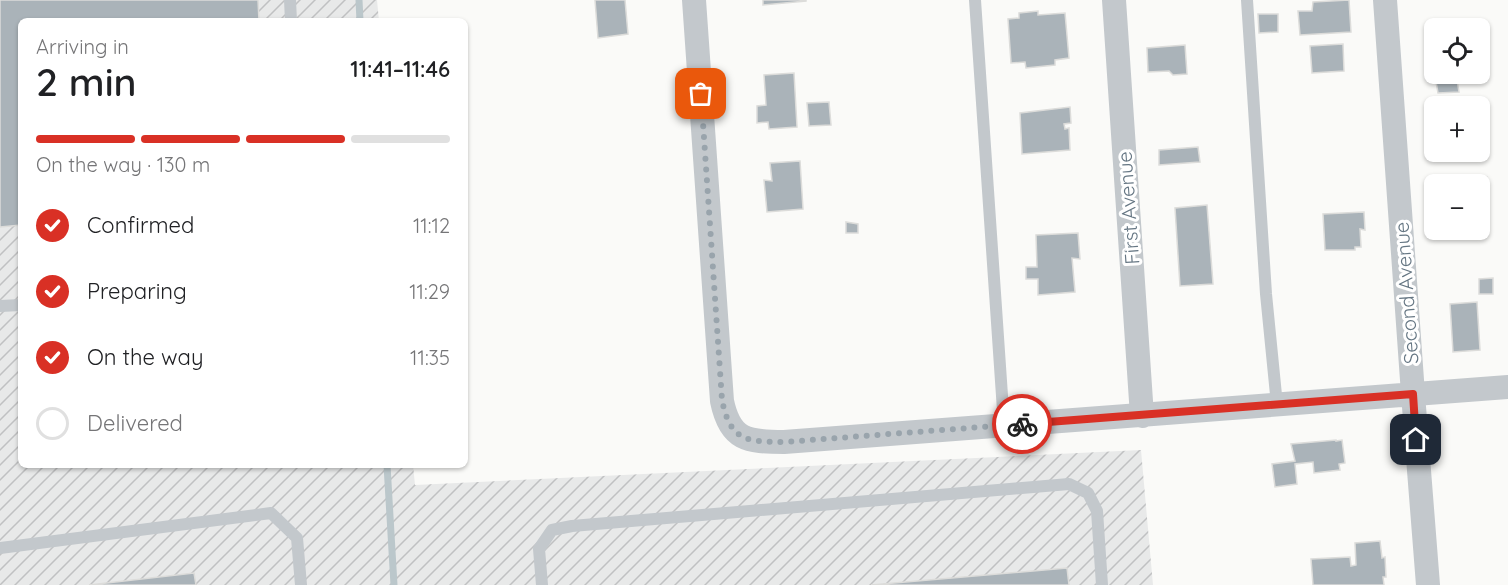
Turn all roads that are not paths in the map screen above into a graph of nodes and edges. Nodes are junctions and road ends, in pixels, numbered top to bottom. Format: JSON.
{"nodes":[{"id":1,"x":290,"y":0,"type":"edge"},
{"id":2,"x":694,"y":0,"type":"edge"},
{"id":3,"x":975,"y":0,"type":"edge"},
{"id":4,"x":1114,"y":0,"type":"edge"},
{"id":5,"x":1247,"y":0,"type":"edge"},
{"id":6,"x":1385,"y":0,"type":"edge"},
{"id":7,"x":291,"y":18,"type":"edge"},
{"id":8,"x":18,"y":305,"type":"edge"},
{"id":9,"x":0,"y":306,"type":"edge"},
{"id":10,"x":1508,"y":387,"type":"edge"},
{"id":11,"x":1413,"y":394,"type":"junction"},
{"id":12,"x":1277,"y":405,"type":"junction"},
{"id":13,"x":1142,"y":416,"type":"junction"},
{"id":14,"x":1004,"y":425,"type":"junction"},
{"id":15,"x":0,"y":548,"type":"edge"},
{"id":16,"x":301,"y":585,"type":"edge"},
{"id":17,"x":542,"y":585,"type":"edge"},
{"id":18,"x":1102,"y":585,"type":"edge"},
{"id":19,"x":1428,"y":585,"type":"edge"}],
"edges":[{"from":1,"to":7,"type":"lane"},
{"from":2,"to":14,"type":"street"},
{"from":3,"to":14,"type":"lane"},
{"from":4,"to":13,"type":"street","name":"First Avenue"},
{"from":5,"to":12,"type":"lane"},
{"from":6,"to":11,"type":"street","name":"Second Avenue"},
{"from":8,"to":9,"type":"lane"},
{"from":10,"to":11,"type":"street"},
{"from":11,"to":12,"type":"street"},
{"from":11,"to":19,"type":"street","name":"Second Avenue"},
{"from":12,"to":13,"type":"street"},
{"from":13,"to":14,"type":"street"},
{"from":15,"to":16,"type":"lane"},
{"from":17,"to":18,"type":"lane"}]}
